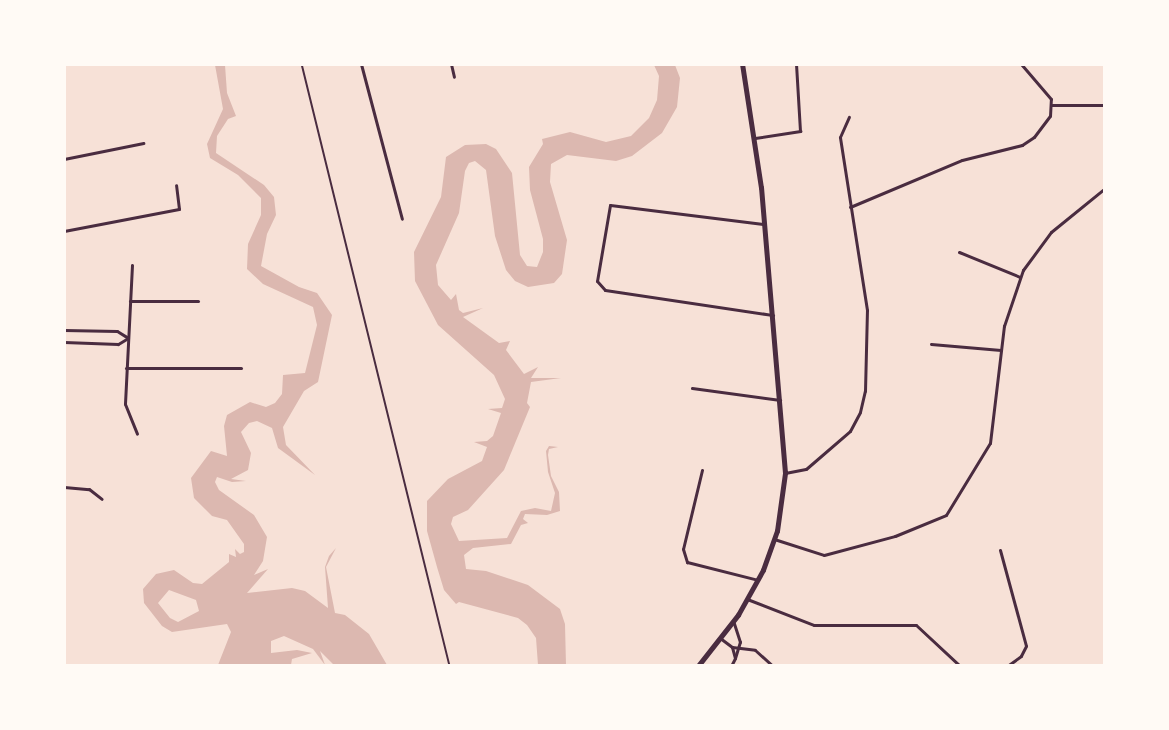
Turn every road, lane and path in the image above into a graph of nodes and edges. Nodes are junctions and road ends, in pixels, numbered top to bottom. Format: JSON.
{"nodes":[{"id":1,"x":302,"y":64,"type":"edge"},
{"id":2,"x":362,"y":64,"type":"edge"},
{"id":3,"x":451,"y":64,"type":"edge"},
{"id":4,"x":742,"y":64,"type":"edge"},
{"id":5,"x":796,"y":64,"type":"edge"},
{"id":6,"x":1021,"y":64,"type":"edge"},
{"id":7,"x":454,"y":77,"type":"dead end"},
{"id":8,"x":1052,"y":105,"type":"junction"},
{"id":9,"x":1104,"y":105,"type":"edge"},
{"id":10,"x":849,"y":117,"type":"dead end"},
{"id":11,"x":755,"y":138,"type":"junction"},
{"id":12,"x":143,"y":143,"type":"dead end"},
{"id":13,"x":64,"y":159,"type":"edge"},
{"id":14,"x":176,"y":185,"type":"dead end"},
{"id":15,"x":1104,"y":189,"type":"edge"},
{"id":16,"x":849,"y":207,"type":"junction"},
{"id":17,"x":402,"y":219,"type":"dead end"},
{"id":18,"x":765,"y":225,"type":"junction"},
{"id":19,"x":64,"y":231,"type":"edge"},
{"id":20,"x":959,"y":252,"type":"dead end"},
{"id":21,"x":132,"y":265,"type":"dead end"},
{"id":22,"x":1020,"y":277,"type":"junction"},
{"id":23,"x":130,"y":301,"type":"junction"},
{"id":24,"x":198,"y":301,"type":"dead end"},
{"id":25,"x":774,"y":315,"type":"junction"},
{"id":26,"x":64,"y":330,"type":"edge"},
{"id":27,"x":128,"y":338,"type":"junction"},
{"id":28,"x":64,"y":342,"type":"edge"},
{"id":29,"x":931,"y":344,"type":"dead end"},
{"id":30,"x":1001,"y":350,"type":"junction"},
{"id":31,"x":126,"y":368,"type":"junction"},
{"id":32,"x":241,"y":368,"type":"dead end"},
{"id":33,"x":692,"y":388,"type":"dead end"},
{"id":34,"x":780,"y":400,"type":"junction"},
{"id":35,"x":137,"y":434,"type":"dead end"},
{"id":36,"x":702,"y":470,"type":"dead end"},
{"id":37,"x":785,"y":473,"type":"junction"},
{"id":38,"x":64,"y":487,"type":"edge"},
{"id":39,"x":102,"y":499,"type":"dead end"},
{"id":40,"x":774,"y":539,"type":"junction"},
{"id":41,"x":1000,"y":550,"type":"dead end"},
{"id":42,"x":758,"y":580,"type":"junction"},
{"id":43,"x":747,"y":599,"type":"junction"},
{"id":44,"x":733,"y":621,"type":"junction"},
{"id":45,"x":720,"y":638,"type":"junction"},
{"id":46,"x":732,"y":647,"type":"junction"},
{"id":47,"x":740,"y":648,"type":"junction"},
{"id":48,"x":735,"y":658,"type":"junction"},
{"id":49,"x":450,"y":666,"type":"edge"},
{"id":50,"x":698,"y":666,"type":"edge"},
{"id":51,"x":731,"y":666,"type":"edge"},
{"id":52,"x":773,"y":666,"type":"edge"},
{"id":53,"x":960,"y":666,"type":"edge"},
{"id":54,"x":1007,"y":666,"type":"edge"}],
"edges":[{"from":1,"to":49,"type":"path"},
{"from":2,"to":17,"type":"street"},
{"from":3,"to":7,"type":"street"},
{"from":4,"to":11,"type":"main road"},
{"from":5,"to":11,"type":"street"},
{"from":6,"to":8,"type":"street"},
{"from":8,"to":9,"type":"street"},
{"from":8,"to":16,"type":"street"},
{"from":10,"to":16,"type":"street"},
{"from":11,"to":18,"type":"main road"},
{"from":12,"to":13,"type":"street"},
{"from":14,"to":19,"type":"street"},
{"from":15,"to":22,"type":"street"},
{"from":16,"to":37,"type":"street"},
{"from":18,"to":25,"type":"main road"},
{"from":18,"to":25,"type":"street"},
{"from":20,"to":22,"type":"street"},
{"from":21,"to":23,"type":"street"},
{"from":22,"to":30,"type":"street"},
{"from":23,"to":24,"type":"street"},
{"from":23,"to":27,"type":"street"},
{"from":25,"to":34,"type":"main road"},
{"from":26,"to":27,"type":"street"},
{"from":27,"to":28,"type":"street"},
{"from":27,"to":31,"type":"street"},
{"from":29,"to":30,"type":"street"},
{"from":30,"to":40,"type":"street"},
{"from":31,"to":32,"type":"street"},
{"from":31,"to":35,"type":"street"},
{"from":33,"to":34,"type":"street"},
{"from":34,"to":37,"type":"main road"},
{"from":36,"to":42,"type":"street"},
{"from":37,"to":40,"type":"main road"},
{"from":38,"to":39,"type":"street"},
{"from":40,"to":42,"type":"main road"},
{"from":41,"to":54,"type":"street"},
{"from":42,"to":43,"type":"main road"},
{"from":43,"to":44,"type":"main road"},
{"from":43,"to":53,"type":"street"},
{"from":44,"to":45,"type":"main road"},
{"from":44,"to":47,"type":"street"},
{"from":45,"to":46,"type":"street"},
{"from":45,"to":50,"type":"main road"},
{"from":46,"to":47,"type":"street"},
{"from":46,"to":48,"type":"street"},
{"from":47,"to":48,"type":"street"},
{"from":47,"to":52,"type":"street"},
{"from":48,"to":51,"type":"street"}]}
